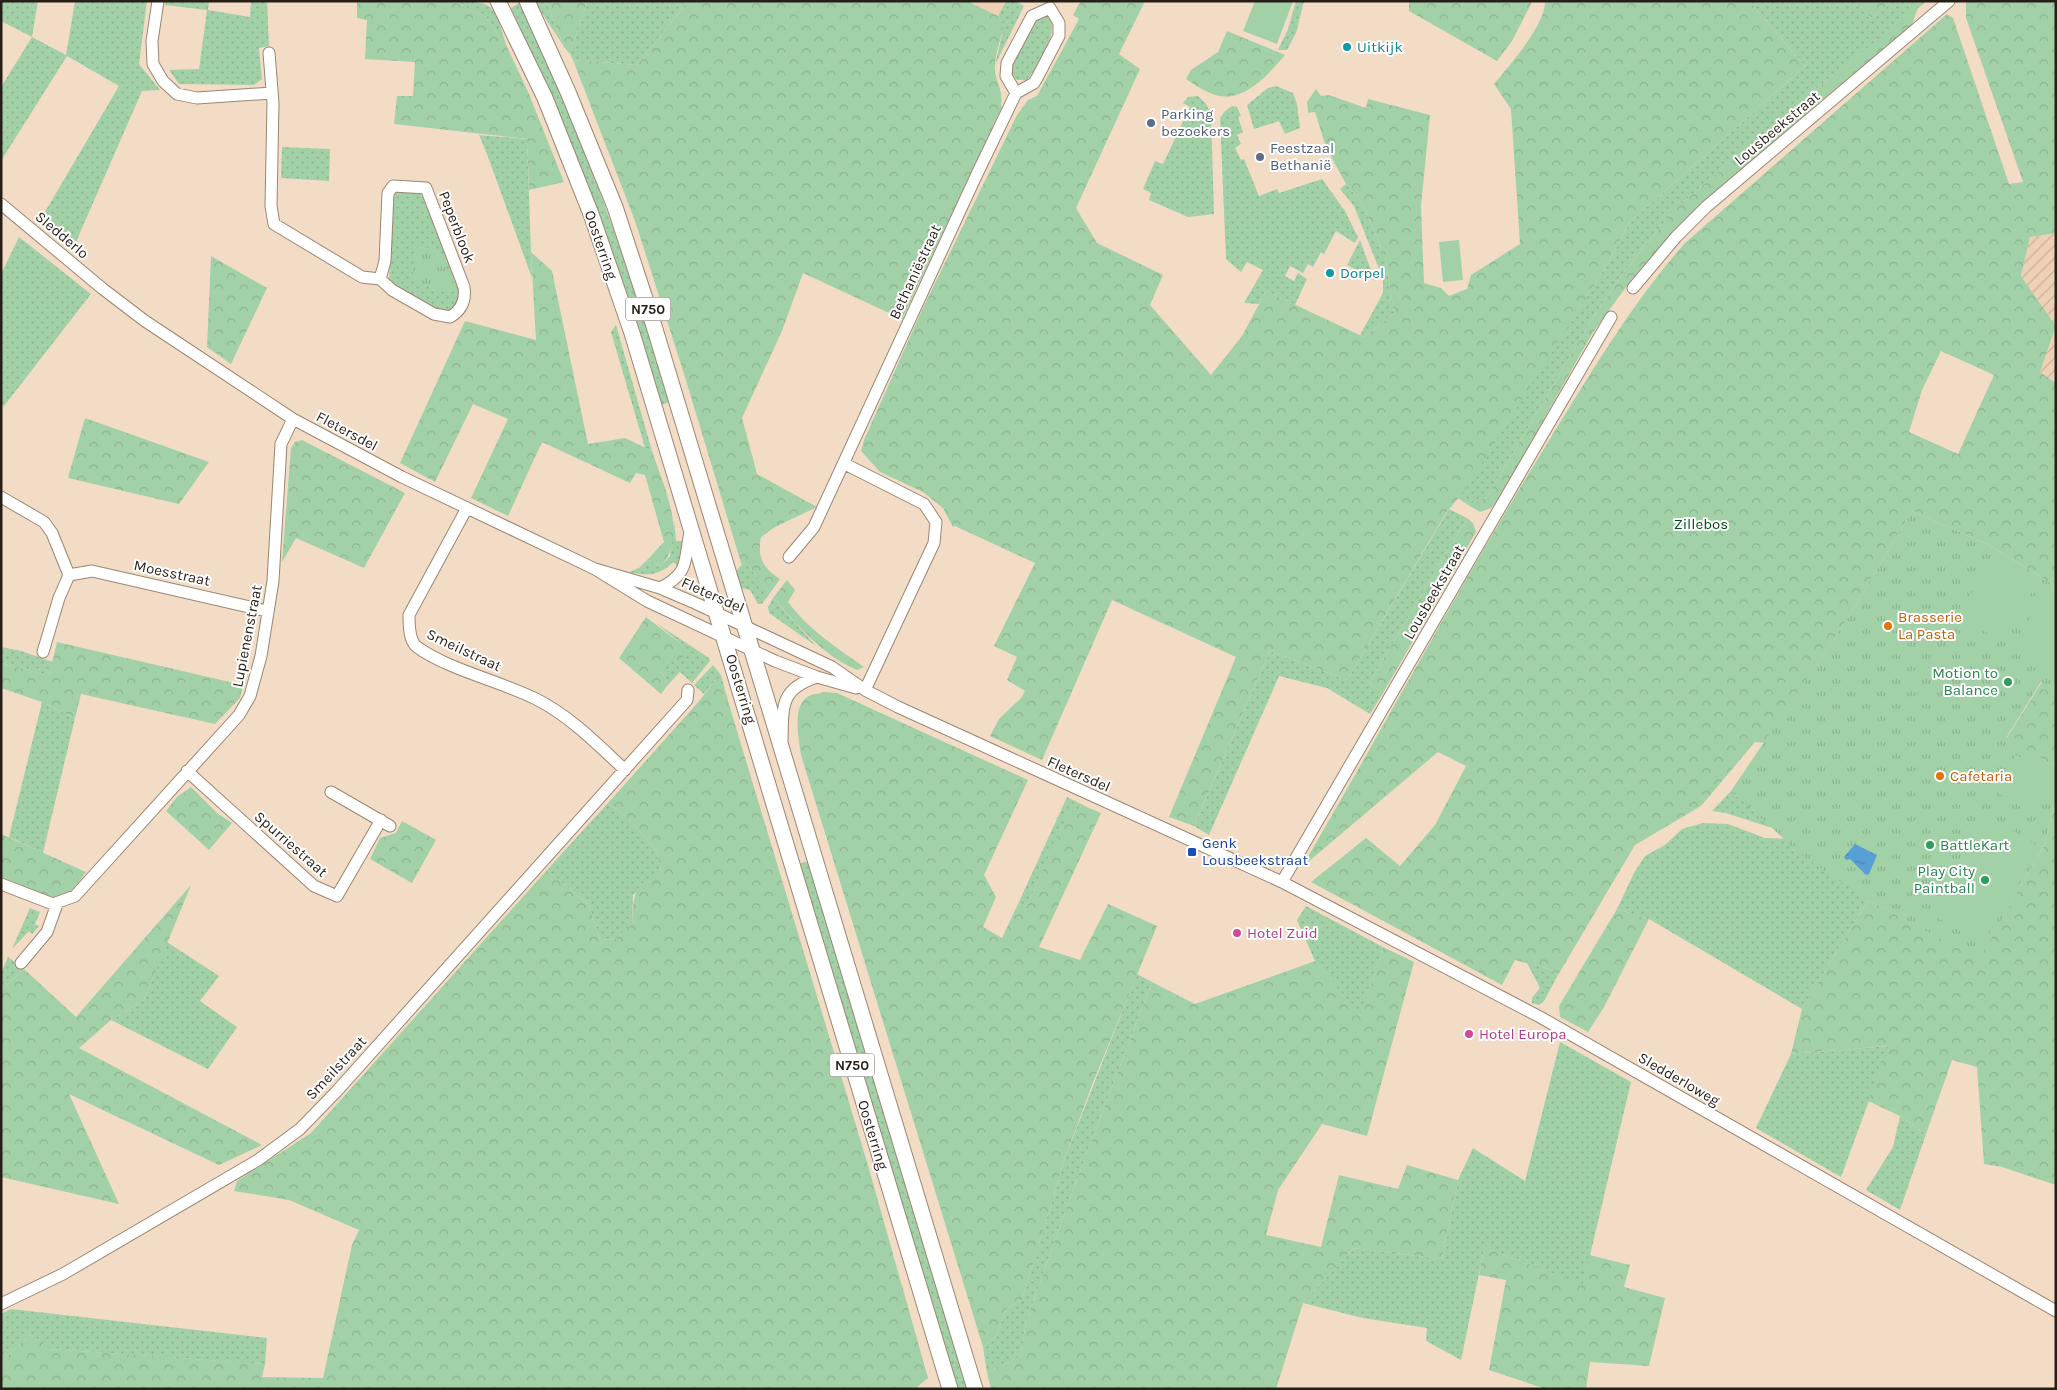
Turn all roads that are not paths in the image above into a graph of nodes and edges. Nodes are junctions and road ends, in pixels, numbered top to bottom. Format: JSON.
{"nodes":[{"id":1,"x":158,"y":1,"type":"edge"},
{"id":2,"x":498,"y":1,"type":"edge"},
{"id":3,"x":526,"y":1,"type":"edge"},
{"id":4,"x":1949,"y":1,"type":"edge"},
{"id":5,"x":1052,"y":5,"type":"edge"},
{"id":6,"x":269,"y":53,"type":"dead end"},
{"id":7,"x":272,"y":93,"type":"junction"},
{"id":8,"x":1016,"y":93,"type":"junction"},
{"id":9,"x":1,"y":204,"type":"edge"},
{"id":10,"x":380,"y":279,"type":"junction"},
{"id":11,"x":1633,"y":288,"type":"dead end"},
{"id":12,"x":103,"y":289,"type":"joint"},
{"id":13,"x":1611,"y":317,"type":"dead end"},
{"id":14,"x":293,"y":419,"type":"junction"},
{"id":15,"x":845,"y":464,"type":"junction"},
{"id":16,"x":1,"y":497,"type":"edge"},
{"id":17,"x":467,"y":508,"type":"junction"},
{"id":18,"x":691,"y":529,"type":"junction"},
{"id":19,"x":789,"y":557,"type":"dead end"},
{"id":20,"x":595,"y":569,"type":"junction"},
{"id":21,"x":69,"y":575,"type":"junction"},
{"id":22,"x":660,"y":588,"type":"junction"},
{"id":23,"x":267,"y":611,"type":"junction"},
{"id":24,"x":717,"y":614,"type":"junction"},
{"id":25,"x":744,"y":626,"type":"junction"},
{"id":26,"x":726,"y":638,"type":"junction"},
{"id":27,"x":751,"y":649,"type":"junction"},
{"id":28,"x":43,"y":652,"type":"dead end"},
{"id":29,"x":817,"y":677,"type":"junction"},
{"id":30,"x":688,"y":690,"type":"dead end"},
{"id":31,"x":865,"y":690,"type":"junction"},
{"id":32,"x":782,"y":749,"type":"junction"},
{"id":33,"x":625,"y":770,"type":"junction"},
{"id":34,"x":187,"y":771,"type":"junction"},
{"id":35,"x":331,"y":792,"type":"dead end"},
{"id":36,"x":1282,"y":882,"type":"junction"},
{"id":37,"x":1,"y":884,"type":"edge"},
{"id":38,"x":58,"y":904,"type":"junction"},
{"id":39,"x":21,"y":963,"type":"dead end"},
{"id":40,"x":1,"y":1304,"type":"edge"},
{"id":41,"x":2056,"y":1311,"type":"edge"},
{"id":42,"x":950,"y":1389,"type":"edge"},
{"id":43,"x":975,"y":1389,"type":"edge"}],
"edges":[{"from":1,"to":7,"type":"street"},
{"from":2,"to":18,"type":"main road","name":"Oosterring","number":"N750"},
{"from":3,"to":25,"type":"main road","name":"Oosterring","number":"N750"},
{"from":4,"to":11,"type":"street","name":"Lousbeekstraat"},
{"from":5,"to":8,"type":"street"},
{"from":5,"to":8,"type":"street"},
{"from":6,"to":7,"type":"street"},
{"from":7,"to":10,"type":"street","name":"Peperblook"},
{"from":8,"to":15,"type":"street","name":"Bethaniëstraat"},
{"from":9,"to":12,"type":"street","name":"Sledderlo"},
{"from":10,"to":10,"type":"street","name":"Peperblook"},
{"from":12,"to":14,"type":"street","name":"Fletersdel"},
{"from":13,"to":36,"type":"street","name":"Lousbeekstraat"},
{"from":14,"to":17,"type":"street","name":"Fletersdel"},
{"from":14,"to":23,"type":"street","name":"Lupienenstraat"},
{"from":15,"to":19,"type":"street","name":"Bethaniëstraat"},
{"from":15,"to":31,"type":"street"},
{"from":16,"to":21,"type":"street"},
{"from":17,"to":20,"type":"street","name":"Fletersdel"},
{"from":17,"to":33,"type":"street","name":"Smeilstraat"},
{"from":18,"to":22,"type":"street"},
{"from":18,"to":24,"type":"main road","name":"Oosterring","number":"N750"},
{"from":20,"to":22,"type":"street","name":"Fletersdel"},
{"from":20,"to":26,"type":"street","name":"Fletersdel"},
{"from":21,"to":23,"type":"street","name":"Moesstraat"},
{"from":21,"to":28,"type":"street"},
{"from":22,"to":24,"type":"street","name":"Fletersdel"},
{"from":23,"to":34,"type":"street","name":"Lupienenstraat"},
{"from":24,"to":25,"type":"street","name":"Fletersdel"},
{"from":24,"to":26,"type":"main road","name":"Oosterring","number":"N750"},
{"from":25,"to":27,"type":"main road","name":"Oosterring","number":"N750"},
{"from":25,"to":31,"type":"street","name":"Fletersdel"},
{"from":26,"to":27,"type":"street","name":"Fletersdel"},
{"from":26,"to":42,"type":"main road","name":"Oosterring","number":"N750"},
{"from":27,"to":29,"type":"street","name":"Fletersdel"},
{"from":27,"to":32,"type":"main road","name":"Oosterring","number":"N750"},
{"from":29,"to":31,"type":"street","name":"Fletersdel"},
{"from":29,"to":32,"type":"street"},
{"from":30,"to":33,"type":"street","name":"Smeilstraat"},
{"from":31,"to":36,"type":"street","name":"Fletersdel"},
{"from":32,"to":43,"type":"main road","name":"Oosterring","number":"N750"},
{"from":33,"to":40,"type":"street","name":"Smeilstraat"},
{"from":34,"to":35,"type":"street","name":"Spurriestraat"},
{"from":34,"to":38,"type":"street","name":"Lupienenstraat"},
{"from":36,"to":41,"type":"street","name":"Sledderloweg"},
{"from":37,"to":38,"type":"street"},
{"from":38,"to":39,"type":"street"}]}
